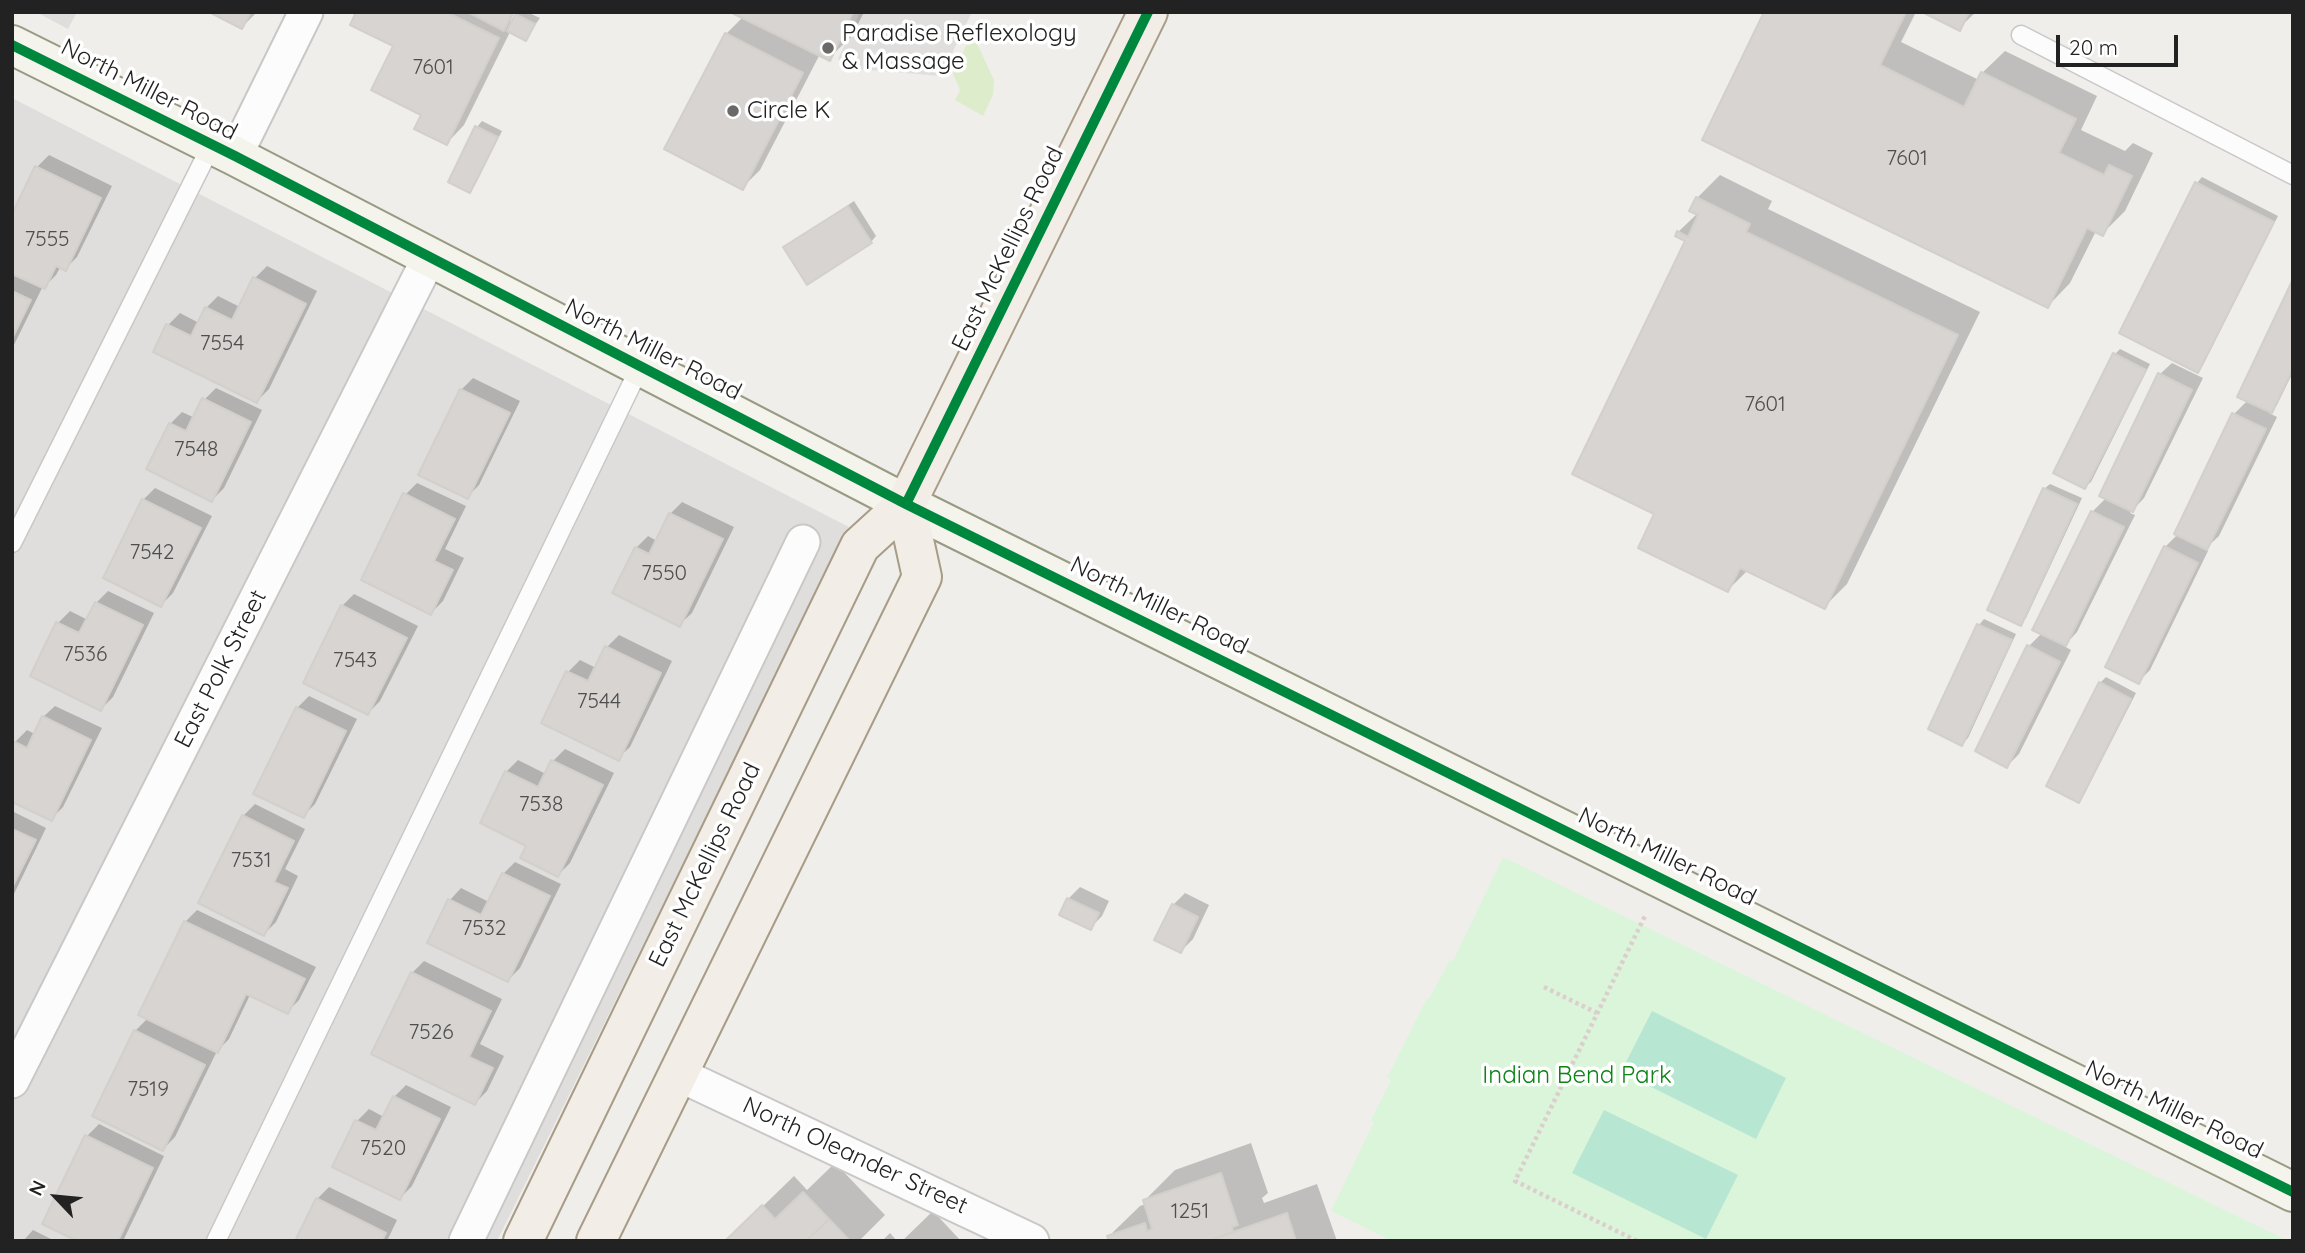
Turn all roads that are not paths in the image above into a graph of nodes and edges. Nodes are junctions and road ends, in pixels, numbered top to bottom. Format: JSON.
{"nodes":[{"id":1,"x":306,"y":12,"type":"edge"},
{"id":2,"x":1148,"y":12,"type":"edge"},
{"id":3,"x":2021,"y":35,"type":"dead end"},
{"id":4,"x":12,"y":45,"type":"edge"},
{"id":5,"x":223,"y":150,"type":"junction"},
{"id":6,"x":2293,"y":175,"type":"edge"},
{"id":7,"x":429,"y":258,"type":"junction"},
{"id":8,"x":640,"y":367,"type":"junction"},
{"id":9,"x":906,"y":504,"type":"junction"},
{"id":10,"x":803,"y":542,"type":"dead end"},
{"id":11,"x":12,"y":543,"type":"edge"},
{"id":12,"x":678,"y":1073,"type":"junction"},
{"id":13,"x":12,"y":1081,"type":"edge"},
{"id":14,"x":2293,"y":1192,"type":"edge"},
{"id":15,"x":216,"y":1241,"type":"edge"},
{"id":16,"x":466,"y":1241,"type":"edge"},
{"id":17,"x":523,"y":1241,"type":"edge"},
{"id":18,"x":596,"y":1241,"type":"edge"},
{"id":19,"x":1032,"y":1241,"type":"edge"}],
"edges":[{"from":1,"to":5,"type":"street"},
{"from":2,"to":9,"type":"main road","name":"East McKellips Road"},
{"from":3,"to":6,"type":"lane"},
{"from":4,"to":5,"type":"street","name":"North Miller Road"},
{"from":5,"to":7,"type":"street","name":"North Miller Road"},
{"from":5,"to":11,"type":"lane"},
{"from":7,"to":8,"type":"street","name":"North Miller Road"},
{"from":7,"to":13,"type":"street","name":"East Polk Street"},
{"from":8,"to":9,"type":"street","name":"North Miller Road"},
{"from":8,"to":15,"type":"lane"},
{"from":9,"to":12,"type":"main road"},
{"from":9,"to":14,"type":"street","name":"North Miller Road"},
{"from":9,"to":17,"type":"main road","name":"East McKellips Road"},
{"from":10,"to":16,"type":"street"},
{"from":12,"to":18,"type":"main road"},
{"from":12,"to":19,"type":"street","name":"North Oleander Street"}]}
